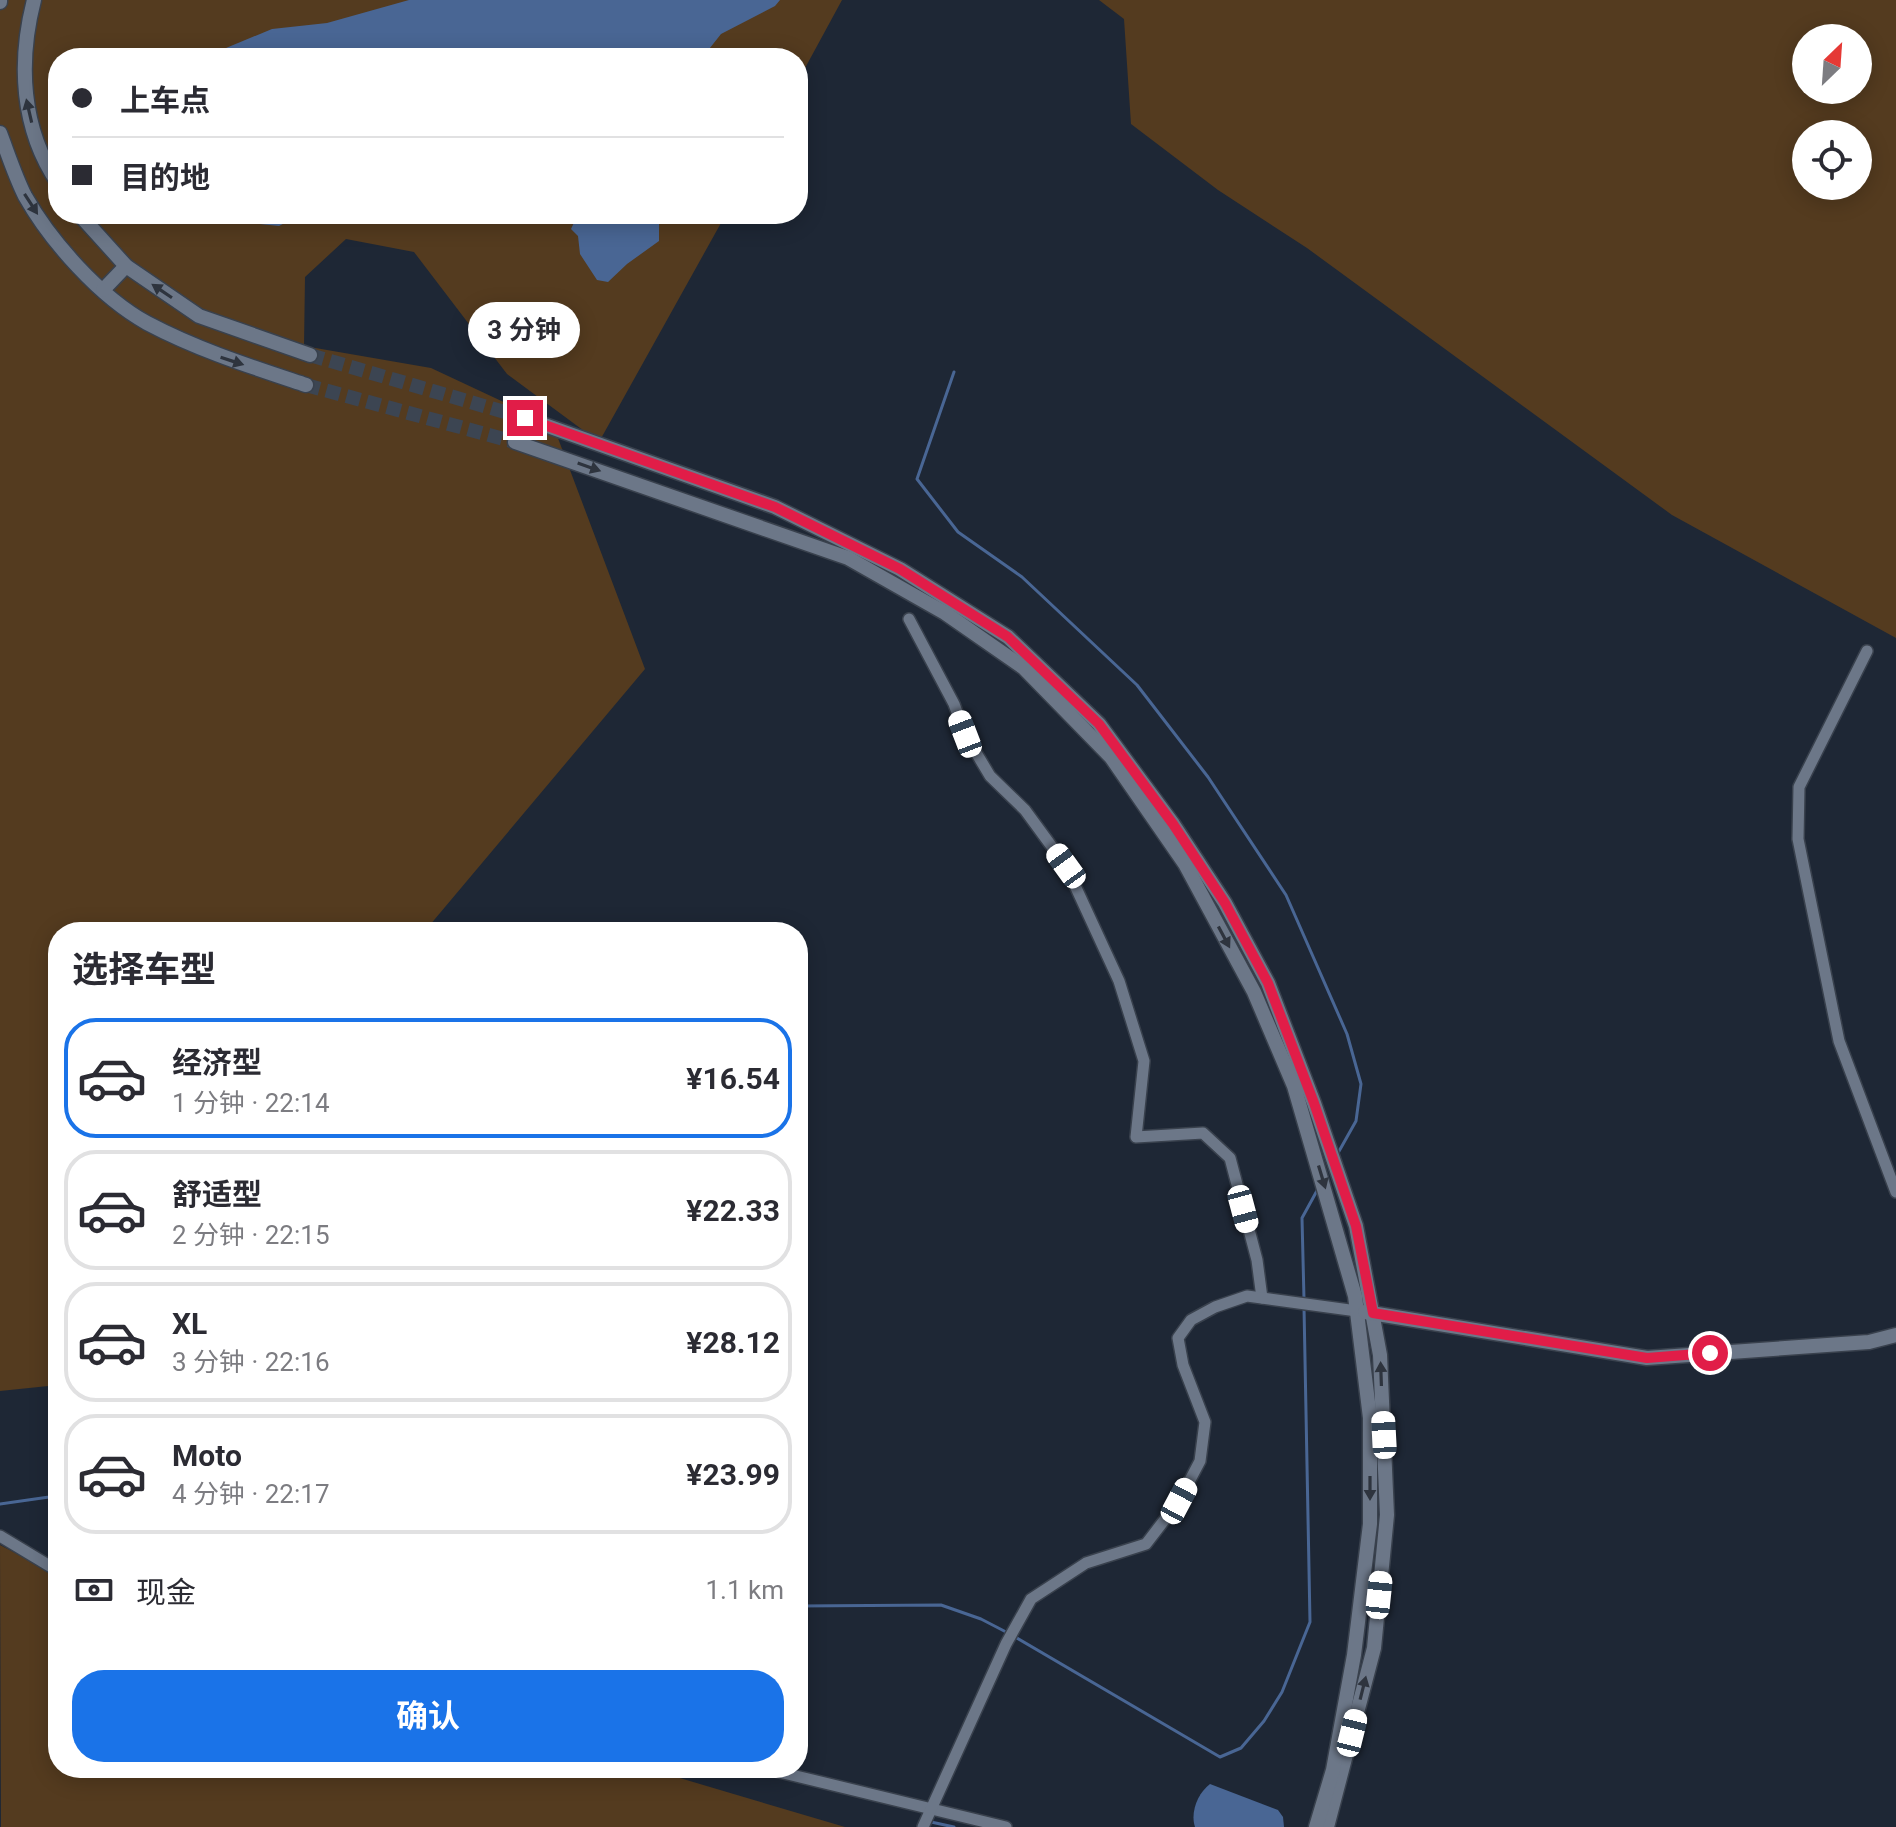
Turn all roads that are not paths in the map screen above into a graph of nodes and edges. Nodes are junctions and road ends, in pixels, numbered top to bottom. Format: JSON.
{"nodes":[{"id":1,"x":34,"y":0,"type":"edge"},
{"id":2,"x":0,"y":133,"type":"edge"},
{"id":3,"x":48,"y":163,"type":"edge"},
{"id":4,"x":88,"y":224,"type":"edge"},
{"id":5,"x":126,"y":266,"type":"junction"},
{"id":6,"x":103,"y":290,"type":"junction"},
{"id":7,"x":310,"y":355,"type":"tunnel mouth"},
{"id":8,"x":306,"y":385,"type":"tunnel mouth"},
{"id":9,"x":525,"y":418,"type":"tunnel mouth"},
{"id":10,"x":515,"y":442,"type":"tunnel mouth"},
{"id":11,"x":909,"y":619,"type":"dead end"},
{"id":12,"x":1867,"y":651,"type":"dead end"},
{"id":13,"x":1252,"y":953,"type":"junction"},
{"id":14,"x":1239,"y":964,"type":"junction"},
{"id":15,"x":1271,"y":1012,"type":"junction"},
{"id":16,"x":1896,"y":1192,"type":"edge"},
{"id":17,"x":1262,"y":1298,"type":"junction"},
{"id":18,"x":1357,"y":1311,"type":"joint"},
{"id":19,"x":1373,"y":1313,"type":"junction"},
{"id":20,"x":1896,"y":1335,"type":"edge"},
{"id":21,"x":0,"y":1536,"type":"edge"},
{"id":22,"x":48,"y":1565,"type":"edge"},
{"id":23,"x":803,"y":1778,"type":"edge"},
{"id":24,"x":931,"y":1810,"type":"junction"},
{"id":25,"x":1323,"y":1822,"type":"edge"},
{"id":26,"x":923,"y":1827,"type":"edge"},
{"id":27,"x":1006,"y":1827,"type":"edge"}],
"edges":[{"from":3,"to":1,"type":"main road","one_way":true},
{"from":2,"to":6,"type":"main road","one_way":true},
{"from":4,"to":5,"type":"main road"},
{"from":5,"to":6,"type":"main road"},
{"from":7,"to":5,"type":"main road","one_way":true},
{"from":6,"to":8,"type":"main road","one_way":true},
{"from":9,"to":13,"type":"main road"},
{"from":10,"to":14,"type":"main road","one_way":true},
{"from":11,"to":17,"type":"street"},
{"from":12,"to":16,"type":"street"},
{"from":13,"to":14,"type":"main road"},
{"from":13,"to":15,"type":"main road"},
{"from":14,"to":15,"type":"main road"},
{"from":15,"to":19,"type":"main road"},
{"from":15,"to":25,"type":"main road","one_way":true},
{"from":17,"to":18,"type":"street"},
{"from":17,"to":24,"type":"street"},
{"from":18,"to":19,"type":"main road"},
{"from":19,"to":20,"type":"main road"},
{"from":25,"to":19,"type":"main road","one_way":true},
{"from":21,"to":22,"type":"street"},
{"from":23,"to":24,"type":"street"},
{"from":24,"to":26,"type":"street"},
{"from":24,"to":27,"type":"street"}]}
